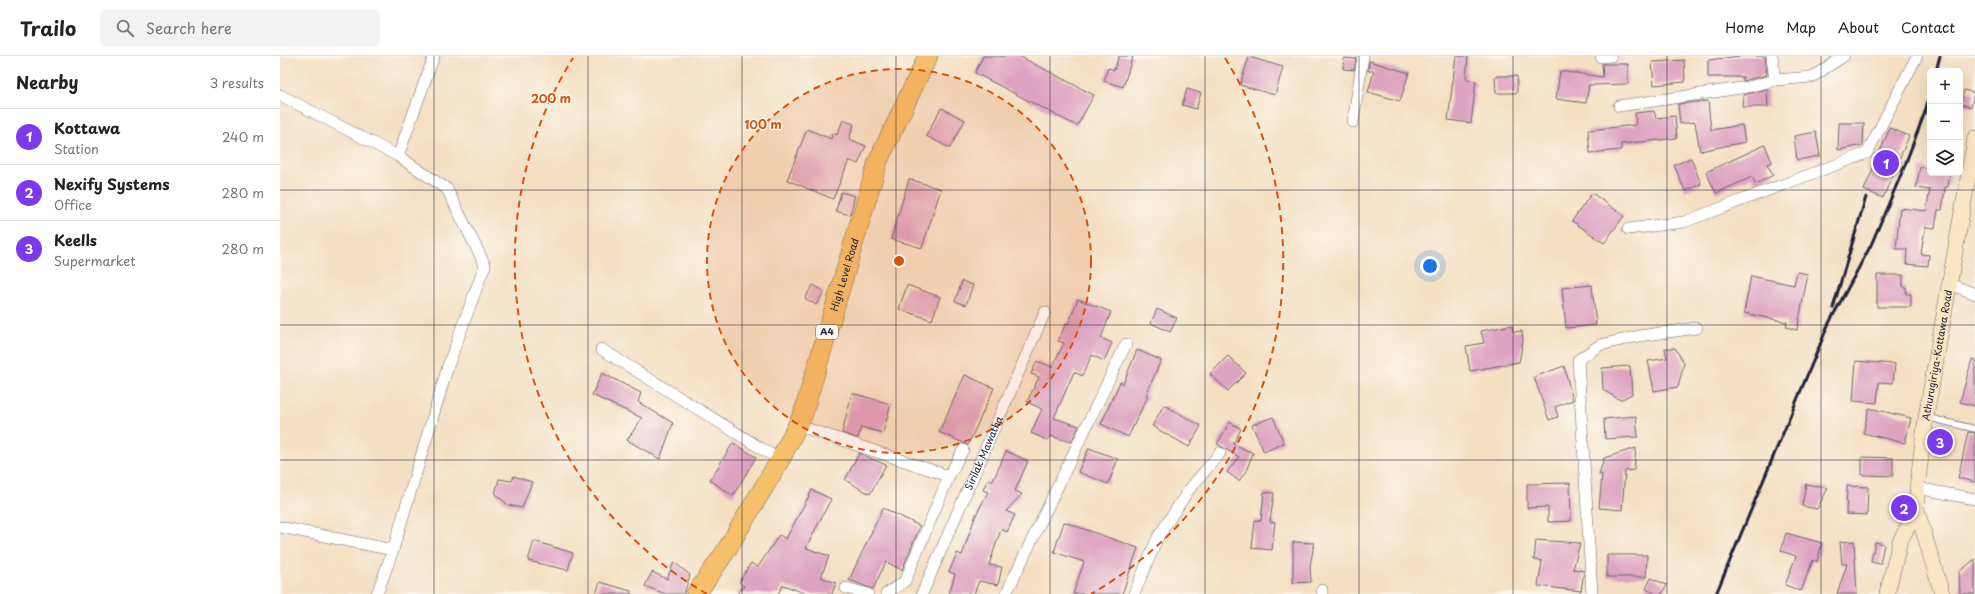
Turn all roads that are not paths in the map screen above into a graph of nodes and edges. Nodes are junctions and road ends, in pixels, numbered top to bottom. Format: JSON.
{"nodes":[{"id":1,"x":434,"y":56,"type":"edge"},
{"id":2,"x":928,"y":56,"type":"edge"},
{"id":3,"x":938,"y":56,"type":"edge"},
{"id":4,"x":1363,"y":56,"type":"edge"},
{"id":5,"x":1772,"y":56,"type":"edge"},
{"id":6,"x":1844,"y":56,"type":"edge"},
{"id":7,"x":1917,"y":56,"type":"edge"},
{"id":8,"x":1775,"y":80,"type":"junction"},
{"id":9,"x":280,"y":95,"type":"edge"},
{"id":10,"x":1619,"y":106,"type":"dead end"},
{"id":11,"x":1353,"y":122,"type":"dead end"},
{"id":12,"x":1975,"y":138,"type":"edge"},
{"id":13,"x":398,"y":156,"type":"junction"},
{"id":14,"x":883,"y":163,"type":"junction"},
{"id":15,"x":1972,"y":175,"type":"edge"},
{"id":16,"x":1628,"y":229,"type":"dead end"},
{"id":17,"x":1950,"y":284,"type":"junction"},
{"id":18,"x":1975,"y":294,"type":"edge"},
{"id":19,"x":1046,"y":312,"type":"dead end"},
{"id":20,"x":1697,"y":328,"type":"dead end"},
{"id":21,"x":1126,"y":344,"type":"dead end"},
{"id":22,"x":601,"y":349,"type":"dead end"},
{"id":23,"x":1926,"y":417,"type":"junction"},
{"id":24,"x":806,"y":428,"type":"junction"},
{"id":25,"x":1975,"y":429,"type":"edge"},
{"id":26,"x":963,"y":450,"type":"dead end"},
{"id":27,"x":1220,"y":453,"type":"dead end"},
{"id":28,"x":780,"y":460,"type":"junction"},
{"id":29,"x":949,"y":476,"type":"junction"},
{"id":30,"x":1917,"y":488,"type":"junction"},
{"id":31,"x":1975,"y":499,"type":"edge"},
{"id":32,"x":1917,"y":510,"type":"junction"},
{"id":33,"x":280,"y":527,"type":"edge"},
{"id":34,"x":393,"y":550,"type":"junction"},
{"id":35,"x":846,"y":588,"type":"dead end"},
{"id":36,"x":377,"y":594,"type":"edge"},
{"id":37,"x":696,"y":594,"type":"edge"},
{"id":38,"x":706,"y":594,"type":"edge"},
{"id":39,"x":868,"y":594,"type":"edge"},
{"id":40,"x":886,"y":594,"type":"edge"},
{"id":41,"x":922,"y":594,"type":"edge"},
{"id":42,"x":1006,"y":594,"type":"edge"},
{"id":43,"x":1134,"y":594,"type":"edge"},
{"id":44,"x":1592,"y":594,"type":"edge"},
{"id":45,"x":1887,"y":594,"type":"edge"},
{"id":46,"x":1942,"y":594,"type":"edge"}],
"edges":[{"from":1,"to":13,"type":"street"},
{"from":2,"to":14,"type":"highway","name":"High Level Road","number":"A4"},
{"from":3,"to":14,"type":"highway","name":"High Level Road","number":"A4"},
{"from":4,"to":11,"type":"street"},
{"from":5,"to":8,"type":"street"},
{"from":6,"to":8,"type":"street"},
{"from":7,"to":16,"type":"street"},
{"from":8,"to":10,"type":"street"},
{"from":9,"to":13,"type":"street"},
{"from":12,"to":15,"type":"main road","name":"Athurugiriya-Kottawa Road"},
{"from":13,"to":34,"type":"street"},
{"from":14,"to":24,"type":"highway","name":"High Level Road","number":"A4"},
{"from":14,"to":28,"type":"highway","name":"High Level Road","number":"A4"},
{"from":15,"to":17,"type":"main road","name":"Athurugiriya-Kottawa Road"},
{"from":17,"to":18,"type":"street"},
{"from":17,"to":23,"type":"main road","name":"Athurugiriya-Kottawa Road"},
{"from":19,"to":41,"type":"street","name":"Sirilak Mawatha"},
{"from":20,"to":44,"type":"street"},
{"from":21,"to":42,"type":"street"},
{"from":22,"to":28,"type":"street"},
{"from":23,"to":25,"type":"lane"},
{"from":23,"to":30,"type":"main road","name":"Athurugiriya-Kottawa Road"},
{"from":24,"to":29,"type":"street"},
{"from":24,"to":38,"type":"highway","name":"High Level Road","number":"A4"},
{"from":26,"to":29,"type":"street"},
{"from":27,"to":43,"type":"street"},
{"from":28,"to":37,"type":"highway","name":"High Level Road","number":"A4"},
{"from":29,"to":40,"type":"street"},
{"from":30,"to":31,"type":"street"},
{"from":30,"to":32,"type":"main road","name":"Athurugiriya-Kottawa Road"},
{"from":32,"to":45,"type":"main road"},
{"from":32,"to":46,"type":"main road","name":"Athurugiriya-Kottawa Road"},
{"from":33,"to":34,"type":"street"},
{"from":34,"to":36,"type":"street"},
{"from":35,"to":39,"type":"street"}]}
